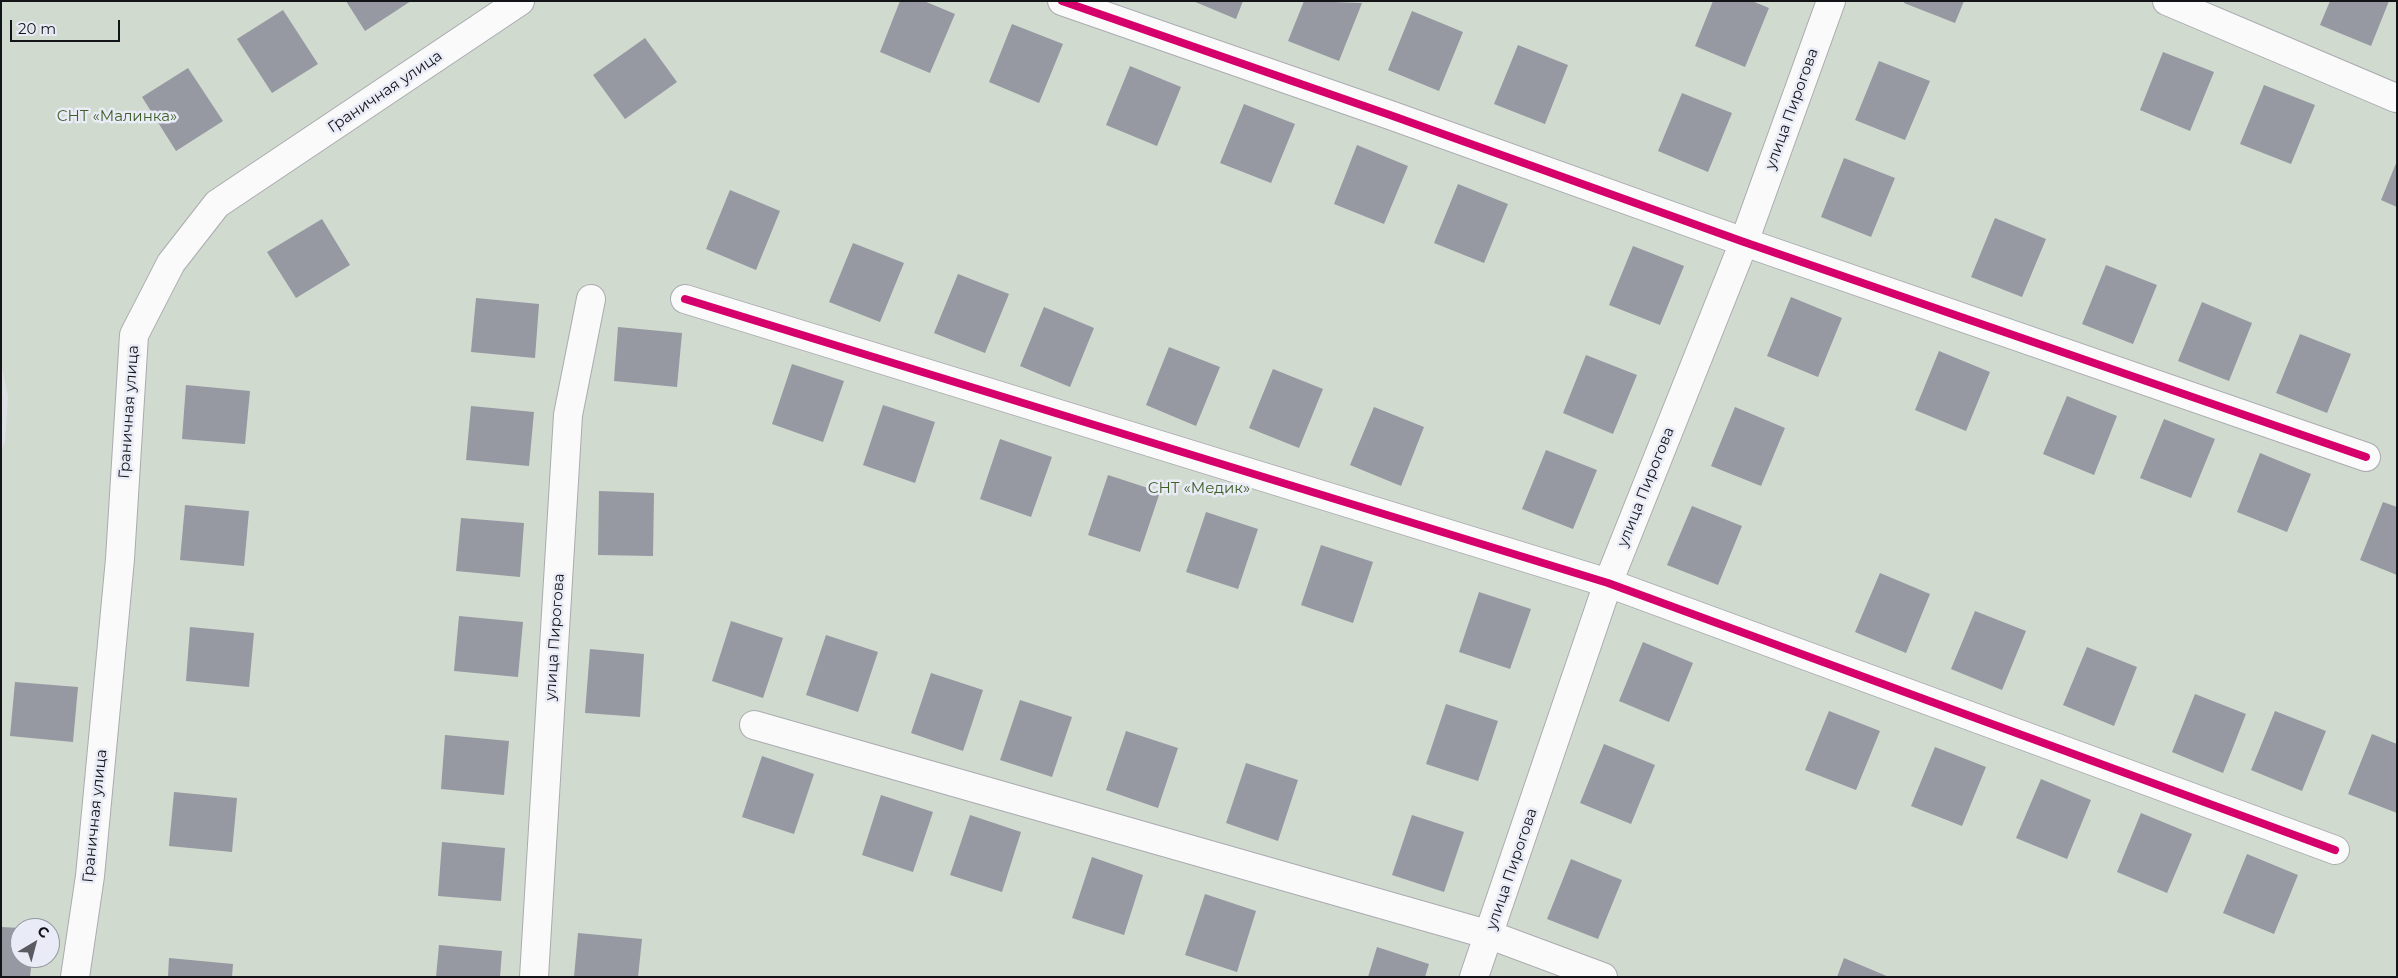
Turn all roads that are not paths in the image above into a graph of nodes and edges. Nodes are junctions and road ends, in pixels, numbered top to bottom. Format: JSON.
{"nodes":[{"id":1,"x":520,"y":1,"type":"edge"},
{"id":2,"x":1062,"y":1,"type":"edge"},
{"id":3,"x":1831,"y":1,"type":"edge"},
{"id":4,"x":2168,"y":1,"type":"edge"},
{"id":5,"x":2396,"y":98,"type":"edge"},
{"id":6,"x":1744,"y":242,"type":"junction"},
{"id":7,"x":591,"y":299,"type":"dead end"},
{"id":8,"x":685,"y":299,"type":"dead end"},
{"id":9,"x":2366,"y":457,"type":"dead end"},
{"id":10,"x":1608,"y":582,"type":"junction"},
{"id":11,"x":754,"y":725,"type":"dead end"},
{"id":12,"x":2335,"y":850,"type":"dead end"},
{"id":13,"x":1490,"y":935,"type":"junction"},
{"id":14,"x":75,"y":977,"type":"edge"},
{"id":15,"x":534,"y":977,"type":"edge"},
{"id":16,"x":1474,"y":977,"type":"edge"},
{"id":17,"x":1604,"y":977,"type":"edge"}],
"edges":[{"from":1,"to":14,"type":"street","name":"Граничная улица"},
{"from":2,"to":6,"type":"street"},
{"from":3,"to":6,"type":"street","name":"улица Пирогова"},
{"from":4,"to":5,"type":"street"},
{"from":6,"to":9,"type":"street"},
{"from":6,"to":10,"type":"street","name":"улица Пирогова"},
{"from":7,"to":15,"type":"street","name":"улица Пирогова"},
{"from":8,"to":10,"type":"street"},
{"from":10,"to":12,"type":"street"},
{"from":10,"to":13,"type":"street","name":"улица Пирогова"},
{"from":11,"to":13,"type":"street"},
{"from":13,"to":16,"type":"street","name":"улица Пирогова"},
{"from":13,"to":17,"type":"street"}]}
